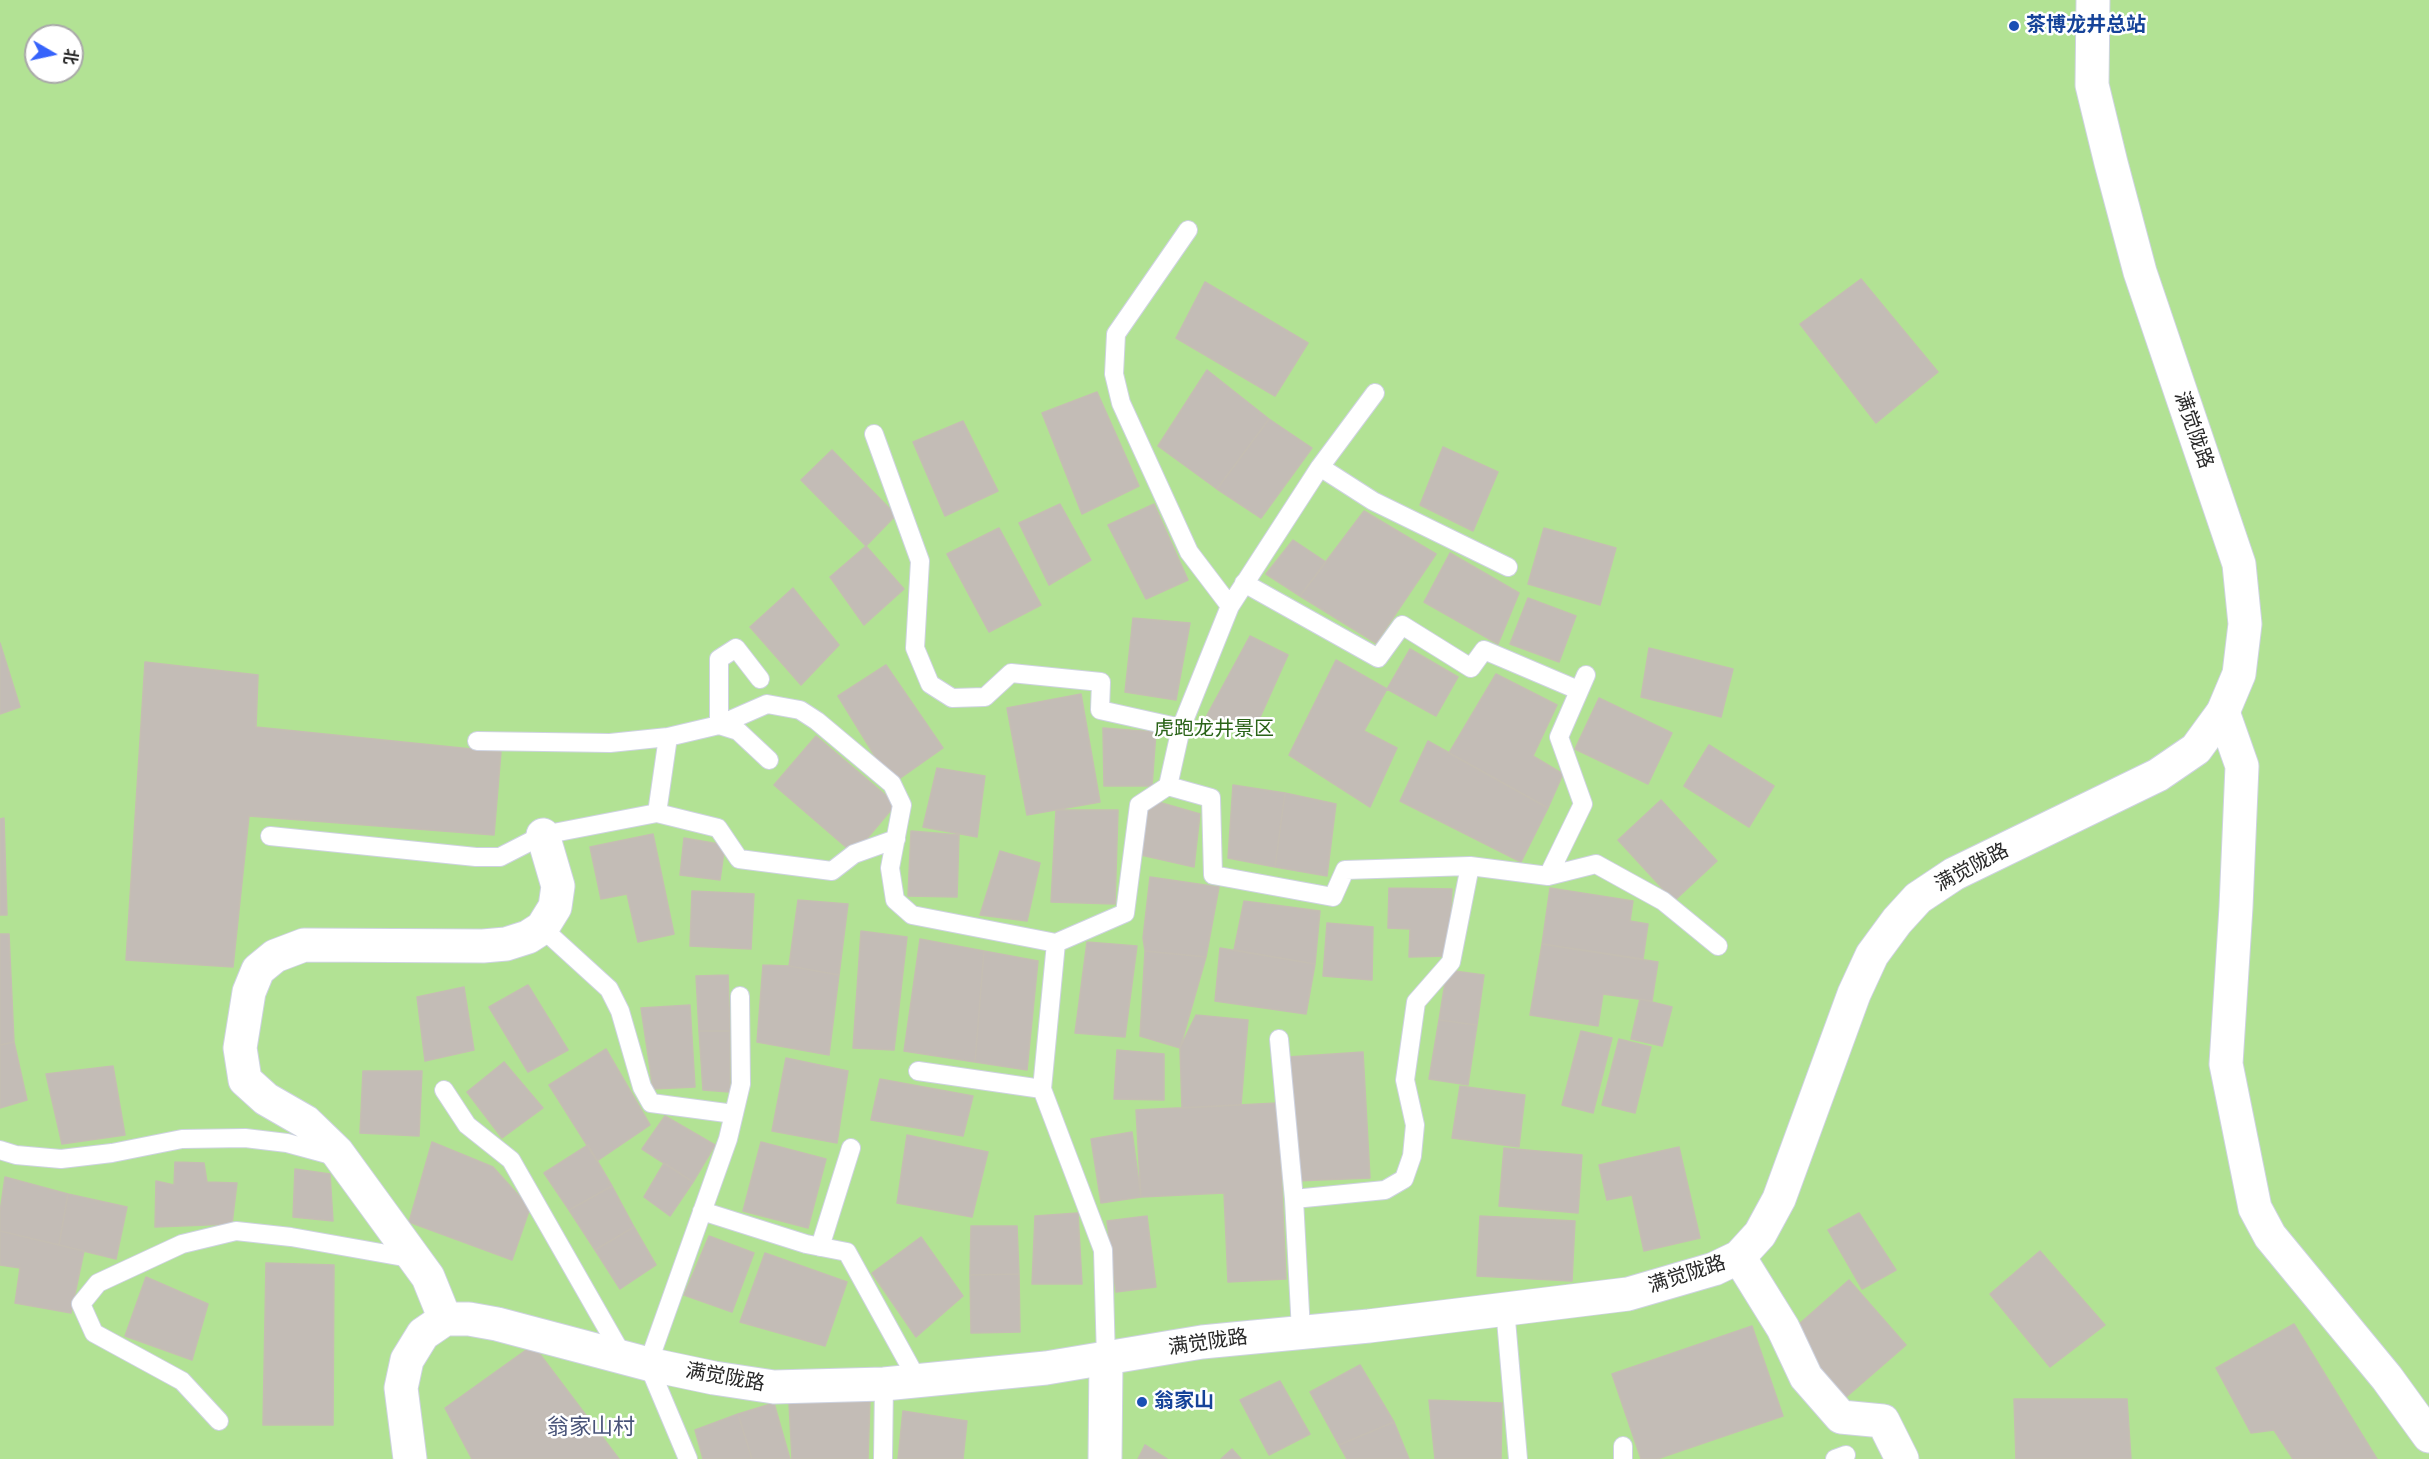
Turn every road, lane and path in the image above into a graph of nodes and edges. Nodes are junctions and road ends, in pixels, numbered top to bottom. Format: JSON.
{"nodes":[{"id":1,"x":2093,"y":0,"type":"edge"},
{"id":2,"x":1188,"y":230,"type":"dead end"},
{"id":3,"x":1375,"y":393,"type":"dead end"},
{"id":4,"x":874,"y":434,"type":"dead end"},
{"id":5,"x":1320,"y":467,"type":"junction"},
{"id":6,"x":1508,"y":567,"type":"dead end"},
{"id":7,"x":1244,"y":583,"type":"junction"},
{"id":8,"x":1230,"y":606,"type":"junction"},
{"id":9,"x":760,"y":679,"type":"dead end"},
{"id":10,"x":2223,"y":712,"type":"junction"},
{"id":11,"x":719,"y":725,"type":"junction"},
{"id":12,"x":1181,"y":728,"type":"junction"},
{"id":13,"x":668,"y":737,"type":"junction"},
{"id":14,"x":477,"y":741,"type":"dead end"},
{"id":15,"x":769,"y":760,"type":"dead end"},
{"id":16,"x":1167,"y":786,"type":"junction"},
{"id":17,"x":657,"y":813,"type":"junction"},
{"id":18,"x":543,"y":835,"type":"junction"},
{"id":19,"x":270,"y":836,"type":"dead end"},
{"id":20,"x":896,"y":839,"type":"junction"},
{"id":21,"x":1470,"y":866,"type":"junction"},
{"id":22,"x":1548,"y":876,"type":"junction"},
{"id":23,"x":542,"y":928,"type":"junction"},
{"id":24,"x":1056,"y":943,"type":"junction"},
{"id":25,"x":1718,"y":946,"type":"dead end"},
{"id":26,"x":740,"y":996,"type":"dead end"},
{"id":27,"x":1279,"y":1040,"type":"dead end"},
{"id":28,"x":918,"y":1071,"type":"dead end"},
{"id":29,"x":1042,"y":1089,"type":"junction"},
{"id":30,"x":444,"y":1090,"type":"dead end"},
{"id":31,"x":734,"y":1114,"type":"junction"},
{"id":32,"x":851,"y":1148,"type":"dead end"},
{"id":33,"x":0,"y":1150,"type":"edge"},
{"id":34,"x":342,"y":1158,"type":"junction"},
{"id":35,"x":1294,"y":1199,"type":"junction"},
{"id":36,"x":702,"y":1211,"type":"junction"},
{"id":37,"x":820,"y":1247,"type":"junction"},
{"id":38,"x":1739,"y":1257,"type":"junction"},
{"id":39,"x":415,"y":1259,"type":"junction"},
{"id":40,"x":1505,"y":1308,"type":"junction"},
{"id":41,"x":445,"y":1319,"type":"junction"},
{"id":42,"x":1301,"y":1331,"type":"junction"},
{"id":43,"x":1106,"y":1359,"type":"junction"},
{"id":44,"x":636,"y":1361,"type":"junction"},
{"id":45,"x":916,"y":1379,"type":"junction"},
{"id":46,"x":885,"y":1384,"type":"junction"},
{"id":47,"x":219,"y":1421,"type":"dead end"},
{"id":48,"x":2429,"y":1436,"type":"edge"},
{"id":49,"x":410,"y":1459,"type":"edge"},
{"id":50,"x":687,"y":1459,"type":"edge"},
{"id":51,"x":883,"y":1459,"type":"edge"},
{"id":52,"x":1106,"y":1459,"type":"edge"},
{"id":53,"x":1518,"y":1459,"type":"edge"},
{"id":54,"x":1902,"y":1459,"type":"edge"}],
"edges":[{"from":1,"to":10,"type":"street","name":"满觉陇路"},
{"from":2,"to":8,"type":"lane"},
{"from":3,"to":5,"type":"lane"},
{"from":4,"to":12,"type":"lane"},
{"from":5,"to":6,"type":"lane"},
{"from":5,"to":7,"type":"lane"},
{"from":7,"to":8,"type":"lane"},
{"from":7,"to":22,"type":"lane"},
{"from":8,"to":12,"type":"lane"},
{"from":9,"to":11,"type":"lane"},
{"from":10,"to":38,"type":"street","name":"满觉陇路"},
{"from":10,"to":48,"type":"street"},
{"from":11,"to":13,"type":"lane"},
{"from":11,"to":15,"type":"lane"},
{"from":11,"to":20,"type":"lane"},
{"from":12,"to":16,"type":"lane"},
{"from":13,"to":14,"type":"lane"},
{"from":13,"to":17,"type":"lane"},
{"from":16,"to":21,"type":"lane"},
{"from":16,"to":24,"type":"lane"},
{"from":17,"to":18,"type":"lane"},
{"from":17,"to":20,"type":"lane"},
{"from":18,"to":19,"type":"lane"},
{"from":18,"to":23,"type":"street"},
{"from":20,"to":24,"type":"lane"},
{"from":21,"to":22,"type":"lane"},
{"from":21,"to":35,"type":"lane"},
{"from":22,"to":25,"type":"lane"},
{"from":23,"to":31,"type":"lane"},
{"from":23,"to":34,"type":"street"},
{"from":24,"to":29,"type":"lane"},
{"from":26,"to":31,"type":"lane"},
{"from":27,"to":35,"type":"lane"},
{"from":28,"to":29,"type":"lane"},
{"from":29,"to":43,"type":"lane"},
{"from":30,"to":44,"type":"lane"},
{"from":31,"to":36,"type":"lane"},
{"from":32,"to":37,"type":"lane"},
{"from":33,"to":34,"type":"lane"},
{"from":34,"to":39,"type":"street"},
{"from":35,"to":42,"type":"lane"},
{"from":36,"to":37,"type":"lane"},
{"from":36,"to":44,"type":"lane"},
{"from":37,"to":45,"type":"lane"},
{"from":38,"to":40,"type":"street","name":"满觉陇路"},
{"from":38,"to":54,"type":"street"},
{"from":39,"to":41,"type":"street"},
{"from":39,"to":47,"type":"lane"},
{"from":40,"to":42,"type":"street","name":"满觉陇路"},
{"from":40,"to":53,"type":"lane"},
{"from":41,"to":44,"type":"street","name":"满觉陇路"},
{"from":41,"to":49,"type":"street"},
{"from":42,"to":43,"type":"street","name":"满觉陇路"},
{"from":43,"to":45,"type":"street","name":"满觉陇路"},
{"from":43,"to":52,"type":"street"},
{"from":44,"to":46,"type":"street","name":"满觉陇路"},
{"from":44,"to":50,"type":"lane"},
{"from":45,"to":46,"type":"street","name":"满觉陇路"},
{"from":46,"to":51,"type":"lane"}]}
